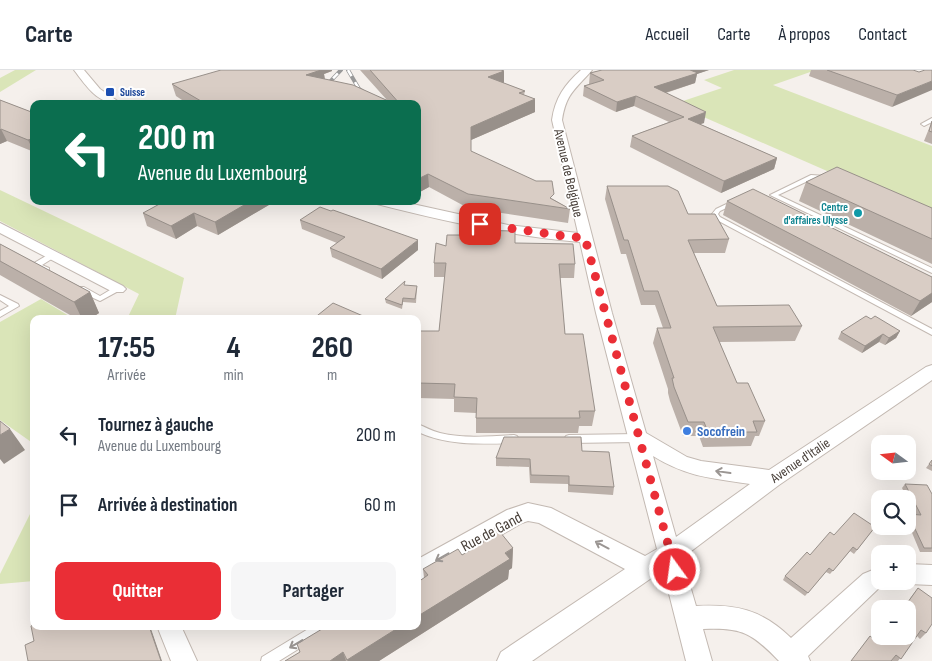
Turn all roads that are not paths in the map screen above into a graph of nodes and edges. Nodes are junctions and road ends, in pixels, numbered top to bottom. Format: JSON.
{"nodes":[{"id":1,"x":80,"y":70,"type":"edge"},
{"id":2,"x":587,"y":70,"type":"edge"},
{"id":3,"x":111,"y":100,"type":"edge"},
{"id":4,"x":932,"y":120,"type":"edge"},
{"id":5,"x":932,"y":127,"type":"edge"},
{"id":6,"x":836,"y":181,"type":"edge"},
{"id":7,"x":772,"y":195,"type":"junction"},
{"id":8,"x":740,"y":199,"type":"edge"},
{"id":9,"x":397,"y":205,"type":"edge"},
{"id":10,"x":817,"y":225,"type":"edge"},
{"id":11,"x":1,"y":228,"type":"edge"},
{"id":12,"x":585,"y":238,"type":"junction"},
{"id":13,"x":54,"y":255,"type":"junction"},
{"id":14,"x":932,"y":271,"type":"edge"},
{"id":15,"x":53,"y":274,"type":"edge"},
{"id":16,"x":76,"y":286,"type":"edge"},
{"id":17,"x":118,"y":289,"type":"joint"},
{"id":18,"x":0,"y":296,"type":"edge"},
{"id":19,"x":0,"y":314,"type":"edge"},
{"id":20,"x":932,"y":332,"type":"edge"},
{"id":21,"x":932,"y":371,"type":"edge"},
{"id":22,"x":421,"y":430,"type":"edge"},
{"id":23,"x":639,"y":438,"type":"junction"},
{"id":24,"x":522,"y":439,"type":"edge"},
{"id":25,"x":561,"y":439,"type":"edge"},
{"id":26,"x":772,"y":479,"type":"junction"},
{"id":27,"x":671,"y":553,"type":"junction"},
{"id":28,"x":645,"y":568,"type":"junction"},
{"id":29,"x":421,"y":569,"type":"edge"},
{"id":30,"x":916,"y":574,"type":"edge"},
{"id":31,"x":932,"y":575,"type":"edge"},
{"id":32,"x":871,"y":580,"type":"edge"},
{"id":33,"x":687,"y":618,"type":"junction"},
{"id":34,"x":171,"y":630,"type":"edge"},
{"id":35,"x":318,"y":630,"type":"edge"},
{"id":36,"x":794,"y":658,"type":"edge"},
{"id":37,"x":184,"y":661,"type":"edge"},
{"id":38,"x":267,"y":661,"type":"edge"},
{"id":39,"x":510,"y":661,"type":"edge"},
{"id":40,"x":699,"y":661,"type":"edge"}],
"edges":[{"from":1,"to":3,"type":"street"},
{"from":2,"to":12,"type":"street","name":"Avenue de Belgique"},
{"from":4,"to":5,"type":"lane"},
{"from":6,"to":7,"type":"lane"},
{"from":7,"to":10,"type":"lane"},
{"from":7,"to":14,"type":"lane"},
{"from":8,"to":20,"type":"lane"},
{"from":9,"to":12,"type":"street"},
{"from":11,"to":13,"type":"street"},
{"from":12,"to":23,"type":"street","name":"Avenue de Belgique"},
{"from":13,"to":15,"type":"lane"},
{"from":13,"to":17,"type":"street"},
{"from":16,"to":17,"type":"lane"},
{"from":18,"to":19,"type":"lane"},
{"from":21,"to":26,"type":"street","name":"Avenue d'Italie"},
{"from":22,"to":24,"type":"lane"},
{"from":23,"to":25,"type":"lane"},
{"from":26,"to":23,"type":"street","one_way":true},
{"from":23,"to":27,"type":"street","name":"Avenue de Belgique"},
{"from":26,"to":27,"type":"street","name":"Avenue d'Italie"},
{"from":27,"to":28,"type":"street","name":"Avenue d'Italie"},
{"from":27,"to":33,"type":"street","name":"Avenue de Belgique"},
{"from":28,"to":29,"type":"street","name":"Rue de Gand","one_way":true},
{"from":28,"to":39,"type":"street","name":"Avenue d'Italie"},
{"from":30,"to":31,"type":"street"},
{"from":32,"to":36,"type":"street"},
{"from":33,"to":36,"type":"street"},
{"from":33,"to":40,"type":"street","name":"Avenue de Belgique"},
{"from":34,"to":37,"type":"street"},
{"from":35,"to":38,"type":"lane","one_way":true}]}
